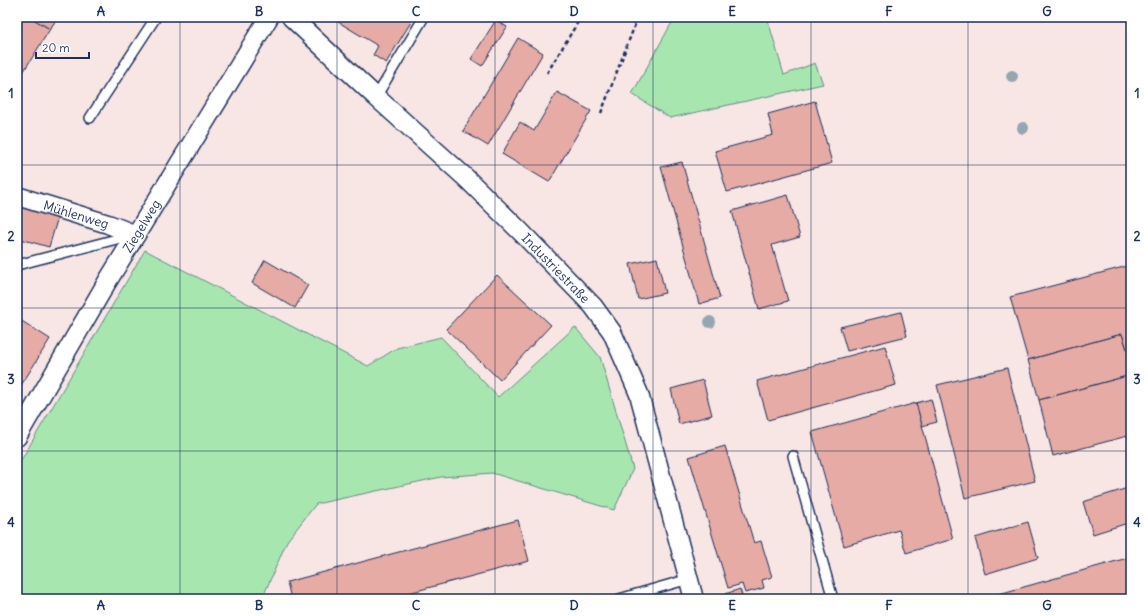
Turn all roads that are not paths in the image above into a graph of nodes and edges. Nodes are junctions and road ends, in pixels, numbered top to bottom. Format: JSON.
{"nodes":[{"id":1,"x":156,"y":17,"type":"edge"},
{"id":2,"x":269,"y":17,"type":"edge"},
{"id":3,"x":291,"y":17,"type":"edge"},
{"id":4,"x":424,"y":17,"type":"edge"},
{"id":5,"x":376,"y":97,"type":"junction"},
{"id":6,"x":90,"y":118,"type":"dead end"},
{"id":7,"x":17,"y":196,"type":"edge"},
{"id":8,"x":136,"y":235,"type":"junction"},
{"id":9,"x":17,"y":265,"type":"edge"},
{"id":10,"x":17,"y":437,"type":"edge"},
{"id":11,"x":793,"y":456,"type":"dead end"},
{"id":12,"x":689,"y":579,"type":"junction"},
{"id":13,"x":619,"y":599,"type":"edge"},
{"id":14,"x":694,"y":599,"type":"edge"},
{"id":15,"x":833,"y":599,"type":"edge"}],
"edges":[{"from":1,"to":6,"type":"lane"},
{"from":2,"to":8,"type":"street","name":"Ziegelweg"},
{"from":3,"to":5,"type":"street","name":"Industriestraße"},
{"from":4,"to":5,"type":"lane"},
{"from":5,"to":12,"type":"street","name":"Industriestraße"},
{"from":7,"to":8,"type":"street","name":"Mühlenweg"},
{"from":8,"to":9,"type":"lane"},
{"from":8,"to":10,"type":"street","name":"Ziegelweg"},
{"from":11,"to":15,"type":"lane"},
{"from":12,"to":13,"type":"lane"},
{"from":12,"to":14,"type":"street","name":"Industriestraße"}]}
